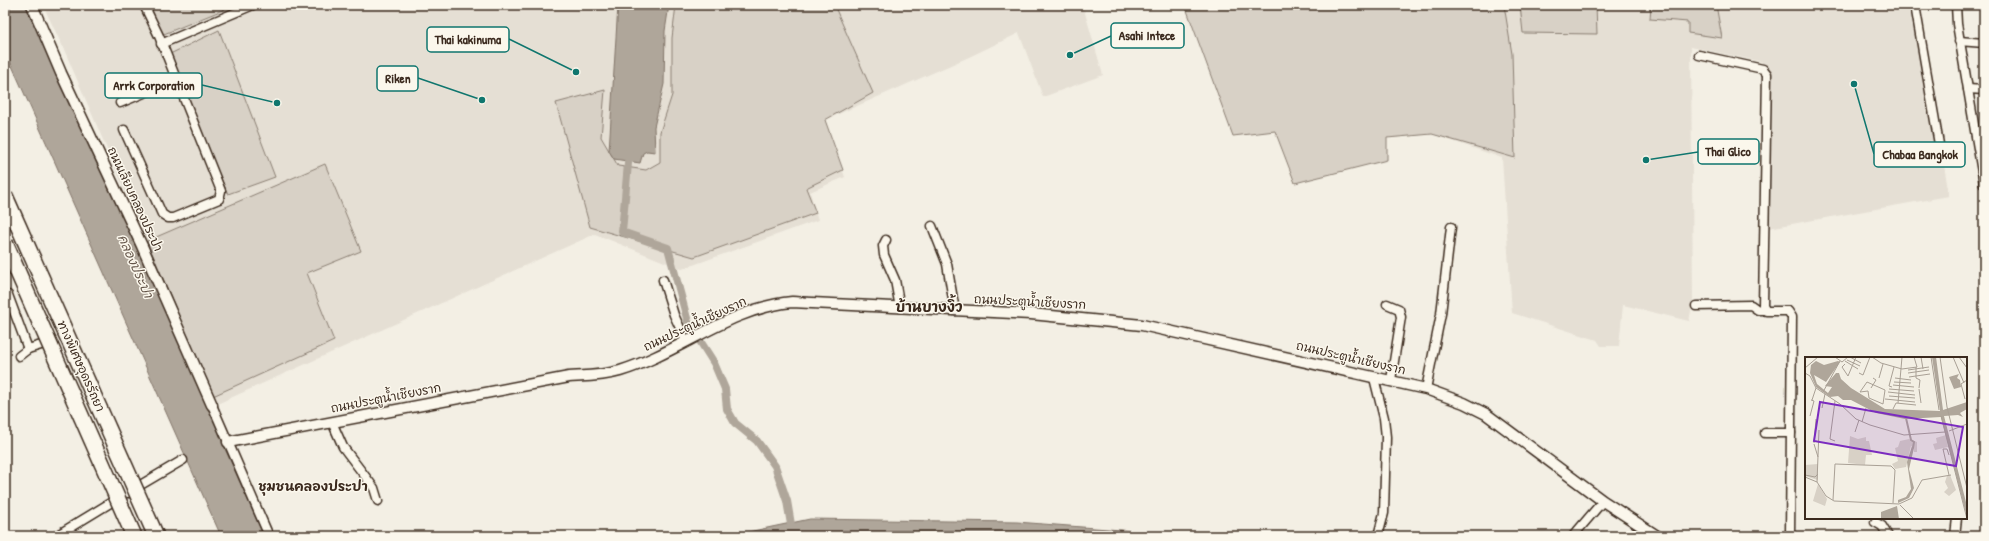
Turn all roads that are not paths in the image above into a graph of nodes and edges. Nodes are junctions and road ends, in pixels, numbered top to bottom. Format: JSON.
{"nodes":[{"id":1,"x":32,"y":5,"type":"edge"},
{"id":2,"x":144,"y":5,"type":"edge"},
{"id":3,"x":253,"y":5,"type":"edge"},
{"id":4,"x":1915,"y":5,"type":"edge"},
{"id":5,"x":1956,"y":5,"type":"edge"},
{"id":6,"x":1959,"y":41,"type":"junction"},
{"id":7,"x":1984,"y":43,"type":"edge"},
{"id":8,"x":161,"y":44,"type":"junction"},
{"id":9,"x":1699,"y":55,"type":"dead end"},
{"id":10,"x":175,"y":80,"type":"junction"},
{"id":11,"x":1968,"y":89,"type":"junction"},
{"id":12,"x":1984,"y":90,"type":"edge"},
{"id":13,"x":120,"y":103,"type":"dead end"},
{"id":14,"x":124,"y":130,"type":"dead end"},
{"id":15,"x":1980,"y":140,"type":"edge"},
{"id":16,"x":1941,"y":156,"type":"dead end"},
{"id":17,"x":1984,"y":184,"type":"edge"},
{"id":18,"x":5,"y":196,"type":"edge"},
{"id":19,"x":5,"y":216,"type":"edge"},
{"id":20,"x":932,"y":226,"type":"dead end"},
{"id":21,"x":1451,"y":227,"type":"dead end"},
{"id":22,"x":886,"y":240,"type":"dead end"},
{"id":23,"x":5,"y":243,"type":"edge"},
{"id":24,"x":664,"y":280,"type":"dead end"},
{"id":25,"x":8,"y":295,"type":"dead end"},
{"id":26,"x":1387,"y":304,"type":"dead end"},
{"id":27,"x":1696,"y":306,"type":"dead end"},
{"id":28,"x":900,"y":308,"type":"junction"},
{"id":29,"x":1764,"y":310,"type":"junction"},
{"id":30,"x":955,"y":311,"type":"junction"},
{"id":31,"x":60,"y":339,"type":"junction"},
{"id":32,"x":688,"y":340,"type":"junction"},
{"id":33,"x":28,"y":349,"type":"junction"},
{"id":34,"x":19,"y":356,"type":"dead end"},
{"id":35,"x":1374,"y":378,"type":"junction"},
{"id":36,"x":1391,"y":380,"type":"junction"},
{"id":37,"x":1426,"y":389,"type":"junction"},
{"id":38,"x":212,"y":405,"type":"joint"},
{"id":39,"x":332,"y":422,"type":"junction"},
{"id":40,"x":1791,"y":432,"type":"junction"},
{"id":41,"x":1765,"y":433,"type":"dead end"},
{"id":42,"x":228,"y":442,"type":"junction"},
{"id":43,"x":183,"y":460,"type":"dead end"},
{"id":44,"x":128,"y":492,"type":"junction"},
{"id":45,"x":378,"y":501,"type":"dead end"},
{"id":46,"x":1603,"y":501,"type":"junction"},
{"id":47,"x":1957,"y":519,"type":"edge"},
{"id":48,"x":1874,"y":522,"type":"dead end"},
{"id":49,"x":56,"y":536,"type":"edge"},
{"id":50,"x":134,"y":536,"type":"edge"},
{"id":51,"x":156,"y":536,"type":"edge"},
{"id":52,"x":269,"y":536,"type":"edge"},
{"id":53,"x":1378,"y":536,"type":"edge"},
{"id":54,"x":1573,"y":536,"type":"edge"},
{"id":55,"x":1657,"y":536,"type":"edge"},
{"id":56,"x":1790,"y":536,"type":"edge"},
{"id":57,"x":1888,"y":536,"type":"edge"},
{"id":58,"x":1955,"y":536,"type":"edge"}],
"edges":[{"from":1,"to":38,"type":"street","name":"ถนนเลียบคลองประปา"},
{"from":2,"to":8,"type":"street"},
{"from":3,"to":8,"type":"street"},
{"from":4,"to":16,"type":"street"},
{"from":5,"to":6,"type":"street"},
{"from":6,"to":7,"type":"street"},
{"from":6,"to":11,"type":"street"},
{"from":8,"to":10,"type":"street"},
{"from":9,"to":29,"type":"street"},
{"from":10,"to":13,"type":"street"},
{"from":10,"to":14,"type":"street"},
{"from":11,"to":12,"type":"street"},
{"from":11,"to":15,"type":"street"},
{"from":15,"to":17,"type":"street"},
{"from":18,"to":51,"type":"highway","name":"ทางพิเศษอุดรรัถยา","bridge":true},
{"from":19,"to":31,"type":"street"},
{"from":20,"to":30,"type":"street"},
{"from":21,"to":37,"type":"street"},
{"from":22,"to":28,"type":"street"},
{"from":23,"to":50,"type":"highway","name":"ทางพิเศษอุดรรัถยา","bridge":true},
{"from":24,"to":32,"type":"street"},
{"from":25,"to":33,"type":"street"},
{"from":26,"to":36,"type":"street"},
{"from":27,"to":29,"type":"street"},
{"from":28,"to":30,"type":"street","name":"ถนนประตูน้ำเชียงราก"},
{"from":28,"to":32,"type":"street","name":"ถนนประตูน้ำเชียงราก"},
{"from":29,"to":40,"type":"street"},
{"from":30,"to":35,"type":"street","name":"ถนนประตูน้ำเชียงราก"},
{"from":31,"to":33,"type":"street"},
{"from":31,"to":44,"type":"street"},
{"from":32,"to":39,"type":"street","name":"ถนนประตูน้ำเชียงราก"},
{"from":33,"to":34,"type":"street"},
{"from":35,"to":36,"type":"street","name":"ถนนประตูน้ำเชียงราก"},
{"from":35,"to":53,"type":"street"},
{"from":36,"to":37,"type":"street","name":"ถนนประตูน้ำเชียงราก"},
{"from":37,"to":46,"type":"street","name":"ถนนประตูน้ำเชียงราก"},
{"from":38,"to":42,"type":"street"},
{"from":39,"to":42,"type":"street","name":"ถนนประตูน้ำเชียงราก"},
{"from":39,"to":45,"type":"street"},
{"from":40,"to":41,"type":"street"},
{"from":40,"to":56,"type":"street"},
{"from":42,"to":52,"type":"street"},
{"from":43,"to":44,"type":"street"},
{"from":44,"to":49,"type":"street"},
{"from":46,"to":54,"type":"street"},
{"from":46,"to":55,"type":"street","name":"ถนนประตูน้ำเชียงราก"},
{"from":47,"to":58,"type":"street"},
{"from":48,"to":57,"type":"street"}]}
